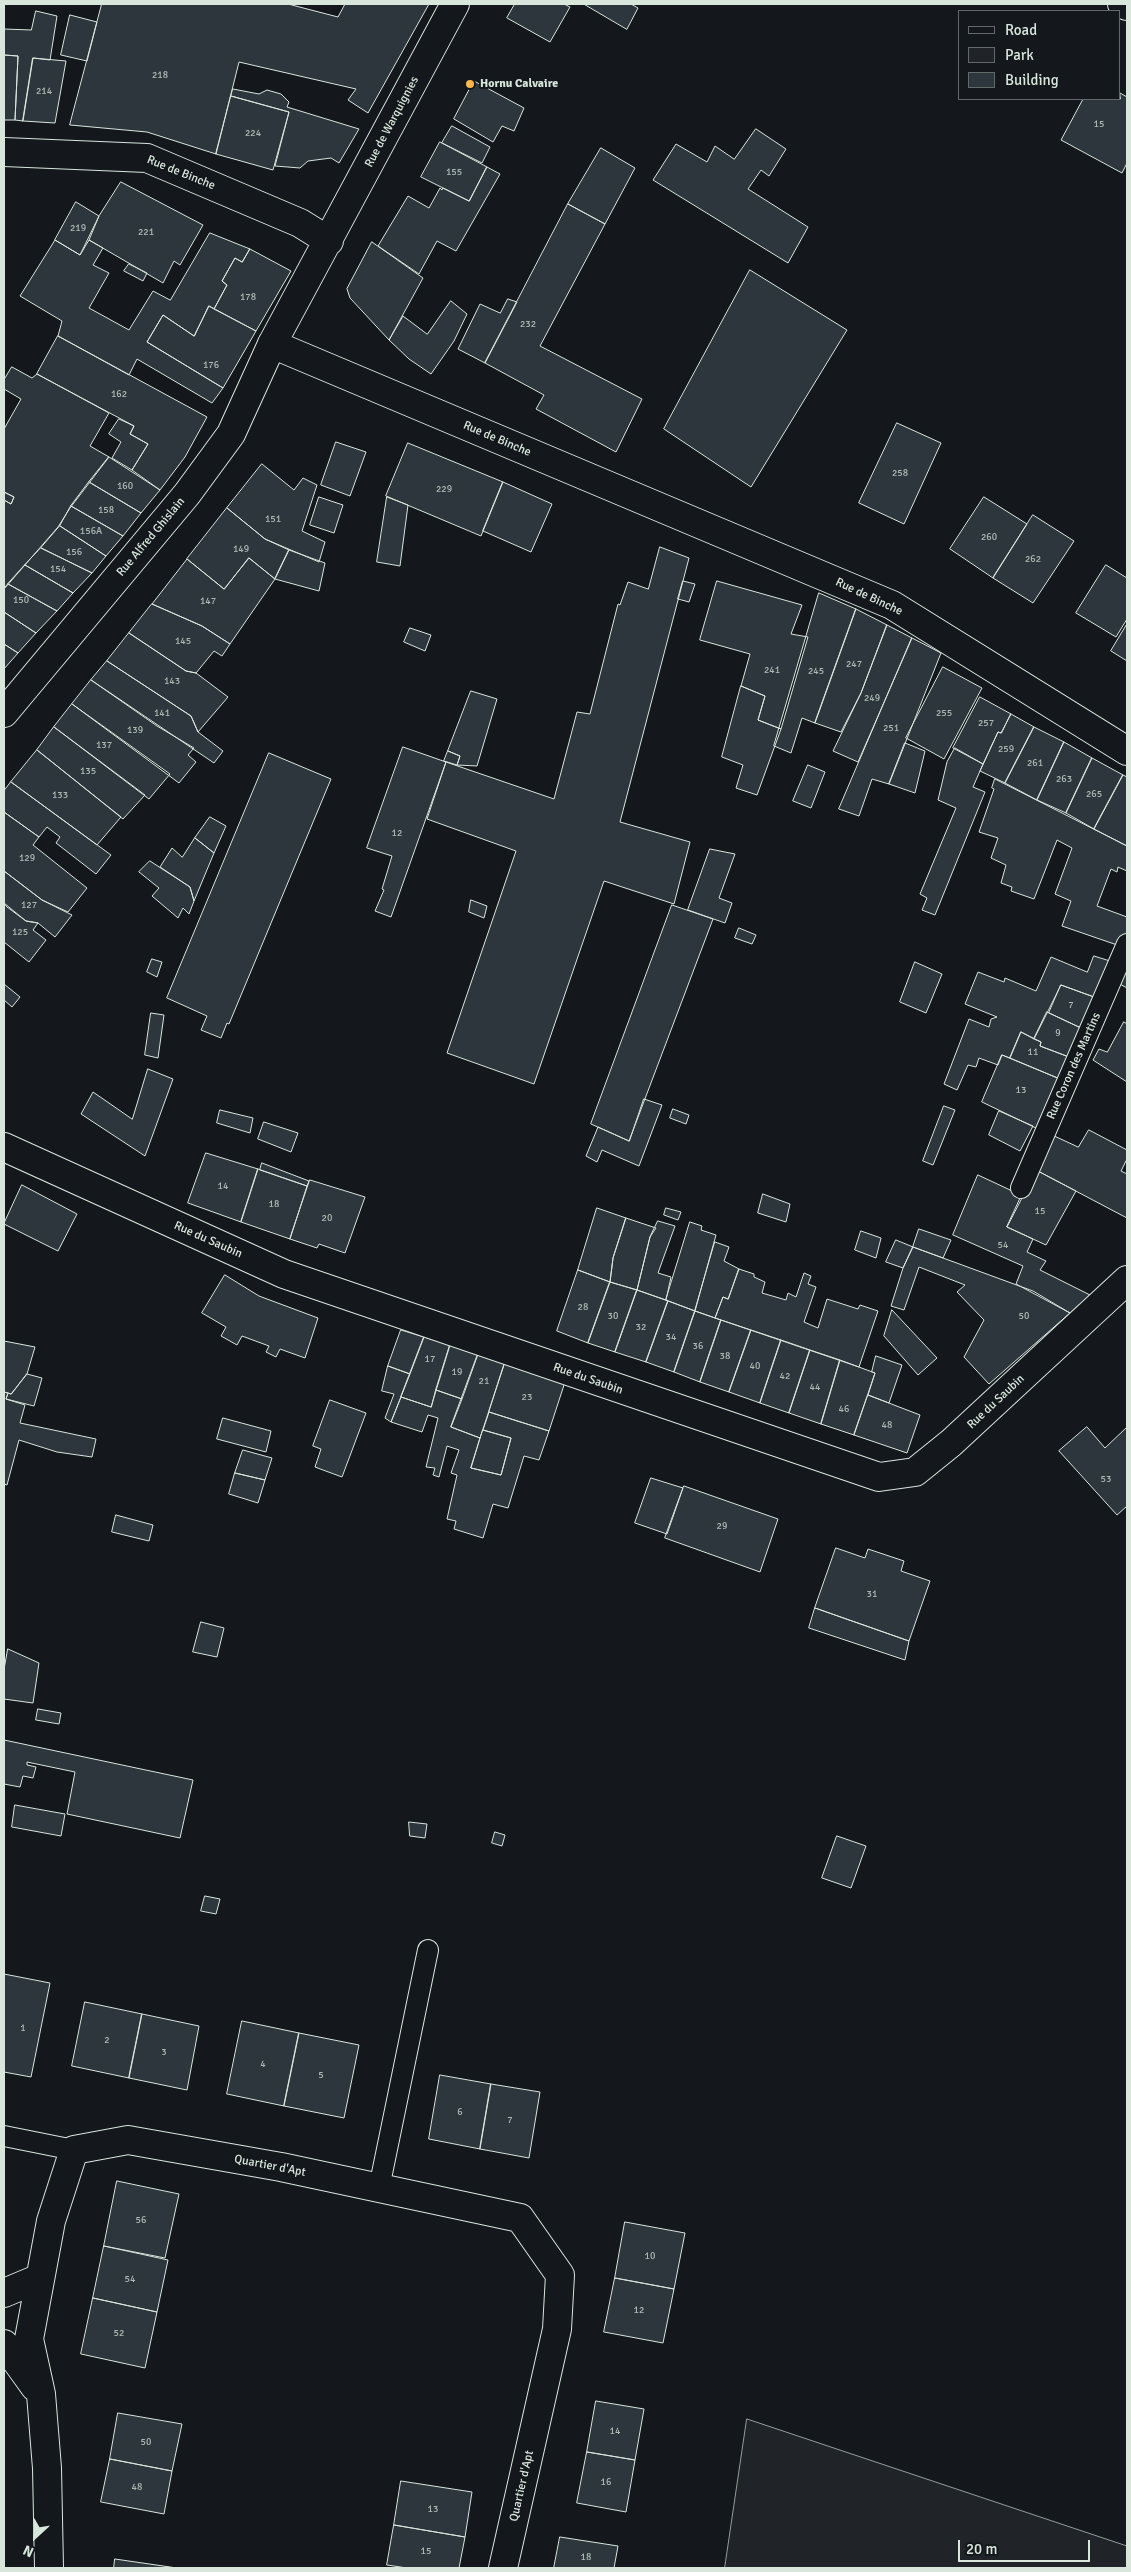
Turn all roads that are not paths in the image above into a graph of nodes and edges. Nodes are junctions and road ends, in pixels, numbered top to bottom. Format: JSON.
{"nodes":[{"id":1,"x":455,"y":4,"type":"edge"},
{"id":2,"x":1122,"y":4,"type":"edge"},
{"id":3,"x":1127,"y":6,"type":"edge"},
{"id":4,"x":4,"y":152,"type":"edge"},
{"id":5,"x":329,"y":240,"type":"junction"},
{"id":6,"x":272,"y":344,"type":"junction"},
{"id":7,"x":4,"y":713,"type":"edge"},
{"id":8,"x":1127,"y":750,"type":"edge"},
{"id":9,"x":1127,"y":944,"type":"edge"},
{"id":10,"x":4,"y":1147,"type":"edge"},
{"id":11,"x":1021,"y":1188,"type":"dead end"},
{"id":12,"x":1127,"y":1280,"type":"edge"},
{"id":13,"x":428,"y":1950,"type":"dead end"},
{"id":14,"x":4,"y":2136,"type":"edge"},
{"id":15,"x":74,"y":2150,"type":"junction"},
{"id":16,"x":379,"y":2188,"type":"junction"},
{"id":17,"x":40,"y":2278,"type":"junction"},
{"id":18,"x":4,"y":2292,"type":"edge"},
{"id":19,"x":4,"y":2344,"type":"edge"},
{"id":20,"x":41,"y":2394,"type":"junction"},
{"id":21,"x":50,"y":2568,"type":"edge"},
{"id":22,"x":503,"y":2568,"type":"edge"}],
"edges":[{"from":1,"to":5,"type":"street","name":"Rue de Warquignies"},
{"from":2,"to":3,"type":"street"},
{"from":4,"to":5,"type":"street","name":"Rue de Binche"},
{"from":5,"to":6,"type":"street"},
{"from":6,"to":7,"type":"street","name":"Rue Alfred Ghislain"},
{"from":6,"to":8,"type":"street","name":"Rue de Binche"},
{"from":9,"to":11,"type":"lane","name":"Rue Coron des Martins"},
{"from":10,"to":12,"type":"street","name":"Rue du Saubin"},
{"from":13,"to":16,"type":"lane"},
{"from":14,"to":15,"type":"lane"},
{"from":15,"to":16,"type":"street","name":"Quartier d'Apt"},
{"from":15,"to":17,"type":"street"},
{"from":16,"to":22,"type":"street","name":"Quartier d'Apt"},
{"from":17,"to":18,"type":"street"},
{"from":17,"to":20,"type":"street"},
{"from":19,"to":20,"type":"street"},
{"from":20,"to":21,"type":"street"}]}
